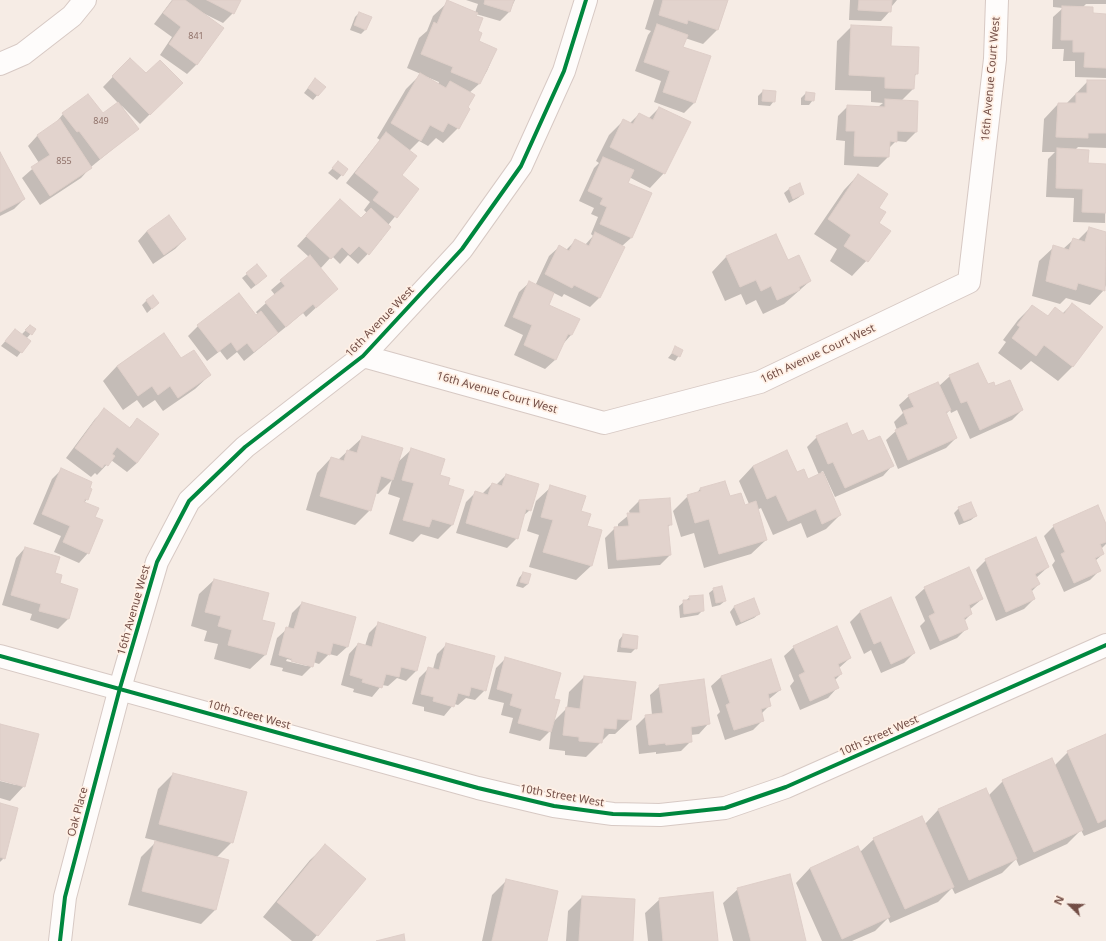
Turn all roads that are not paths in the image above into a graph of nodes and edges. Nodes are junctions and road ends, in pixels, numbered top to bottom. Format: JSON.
{"nodes":[{"id":1,"x":85,"y":0,"type":"edge"},
{"id":2,"x":586,"y":0,"type":"edge"},
{"id":3,"x":997,"y":0,"type":"edge"},
{"id":4,"x":0,"y":64,"type":"edge"},
{"id":5,"x":363,"y":356,"type":"junction"},
{"id":6,"x":1106,"y":645,"type":"edge"},
{"id":7,"x":0,"y":656,"type":"edge"},
{"id":8,"x":120,"y":688,"type":"junction"},
{"id":9,"x":60,"y":941,"type":"edge"}],
"edges":[{"from":1,"to":4,"type":"street"},
{"from":2,"to":5,"type":"street","name":"16th Avenue West"},
{"from":3,"to":5,"type":"street","name":"16th Avenue Court West"},
{"from":5,"to":8,"type":"street","name":"16th Avenue West"},
{"from":6,"to":8,"type":"street","name":"10th Street West"},
{"from":7,"to":8,"type":"street","name":"10th Street West"},
{"from":8,"to":9,"type":"street","name":"Oak Place"}]}
